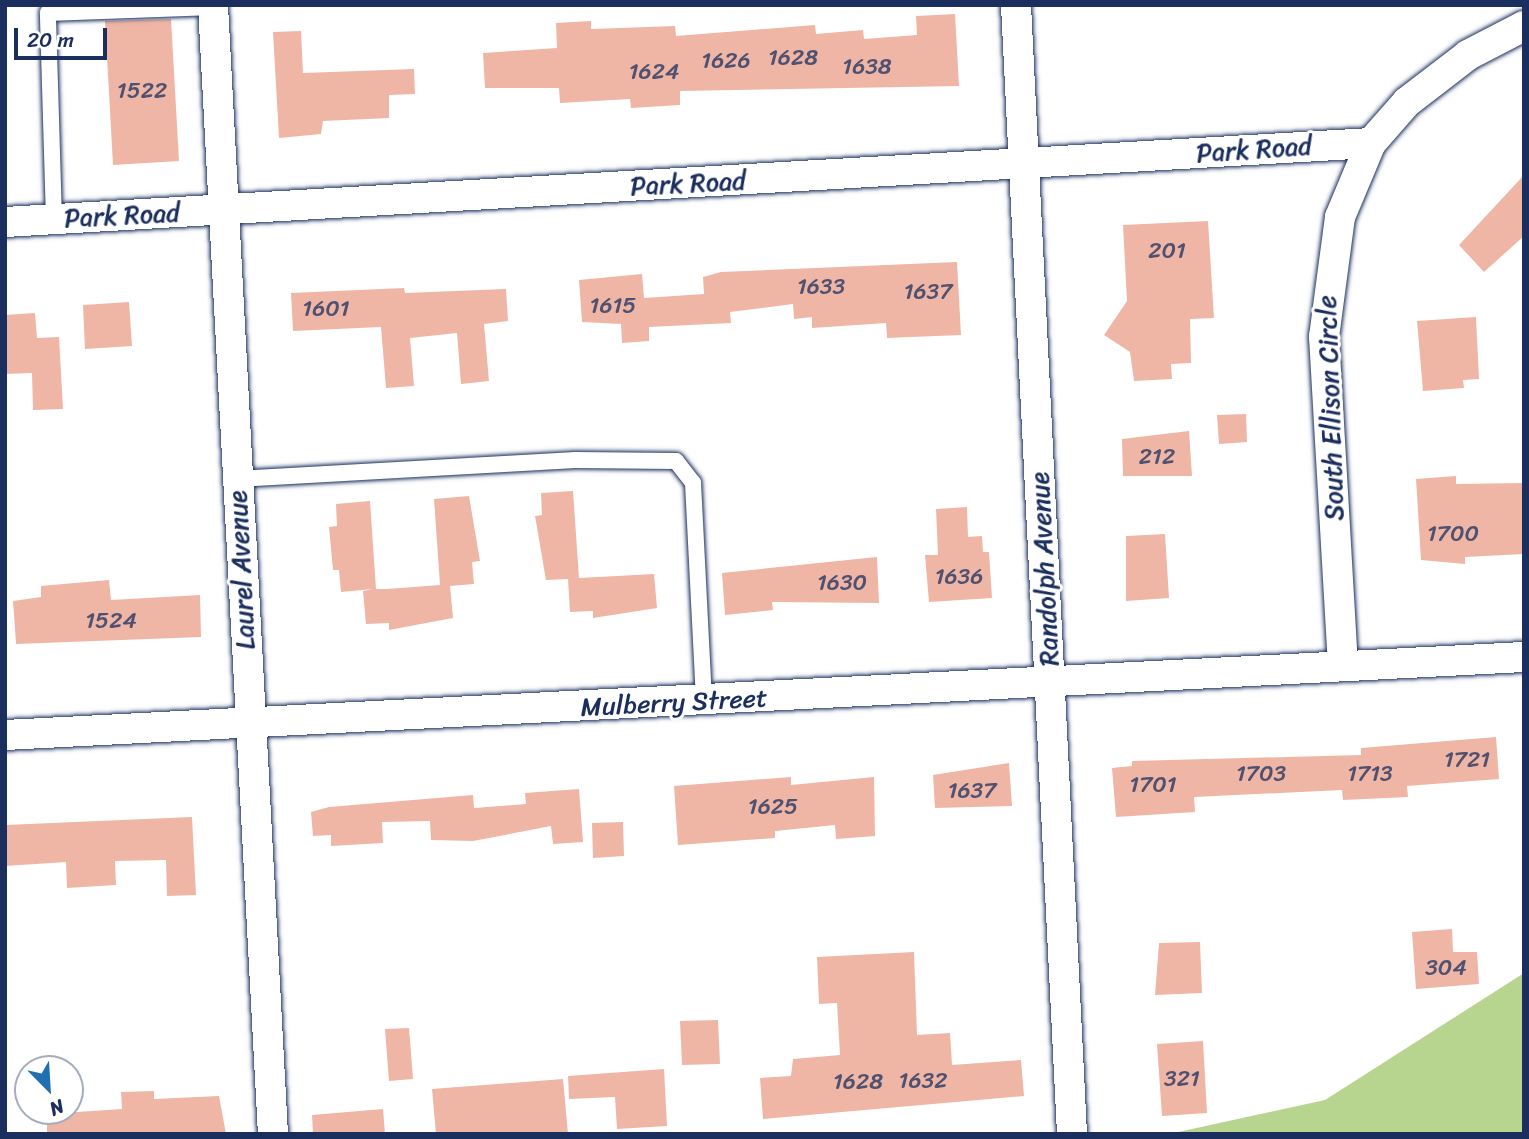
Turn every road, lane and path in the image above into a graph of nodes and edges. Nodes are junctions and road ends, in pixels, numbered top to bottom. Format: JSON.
{"nodes":[{"id":1,"x":1016,"y":5,"type":"edge"},
{"id":2,"x":213,"y":6,"type":"edge"},
{"id":3,"x":1524,"y":26,"type":"edge"},
{"id":4,"x":1371,"y":142,"type":"junction"},
{"id":5,"x":1026,"y":166,"type":"junction"},
{"id":6,"x":223,"y":211,"type":"junction"},
{"id":7,"x":54,"y":220,"type":"junction"},
{"id":8,"x":5,"y":222,"type":"edge"},
{"id":9,"x":237,"y":479,"type":"junction"},
{"id":10,"x":1524,"y":657,"type":"edge"},
{"id":11,"x":1343,"y":666,"type":"junction"},
{"id":12,"x":1051,"y":680,"type":"junction"},
{"id":13,"x":704,"y":702,"type":"junction"},
{"id":14,"x":250,"y":722,"type":"junction"},
{"id":15,"x":5,"y":736,"type":"edge"},
{"id":16,"x":274,"y":1134,"type":"edge"},
{"id":17,"x":1072,"y":1134,"type":"edge"}],
"edges":[{"from":1,"to":5,"type":"street","name":"Randolph Avenue"},
{"from":2,"to":6,"type":"street","name":"Laurel Avenue"},
{"from":2,"to":7,"type":"lane"},
{"from":3,"to":4,"type":"street","name":"South Ellison Circle"},
{"from":4,"to":5,"type":"street","name":"Park Road"},
{"from":4,"to":11,"type":"street","name":"South Ellison Circle"},
{"from":5,"to":6,"type":"street","name":"Park Road"},
{"from":5,"to":12,"type":"street","name":"Randolph Avenue"},
{"from":6,"to":7,"type":"street","name":"Park Road"},
{"from":6,"to":9,"type":"street","name":"Laurel Avenue"},
{"from":7,"to":8,"type":"street","name":"Park Road"},
{"from":9,"to":13,"type":"lane"},
{"from":9,"to":14,"type":"street","name":"Laurel Avenue"},
{"from":10,"to":11,"type":"street","name":"Mulberry Street"},
{"from":11,"to":12,"type":"street","name":"Mulberry Street"},
{"from":12,"to":13,"type":"street","name":"Mulberry Street"},
{"from":12,"to":17,"type":"street","name":"Randolph Avenue"},
{"from":13,"to":14,"type":"street","name":"Mulberry Street"},
{"from":14,"to":15,"type":"street","name":"Mulberry Street"},
{"from":14,"to":16,"type":"street","name":"Laurel Avenue"}]}
